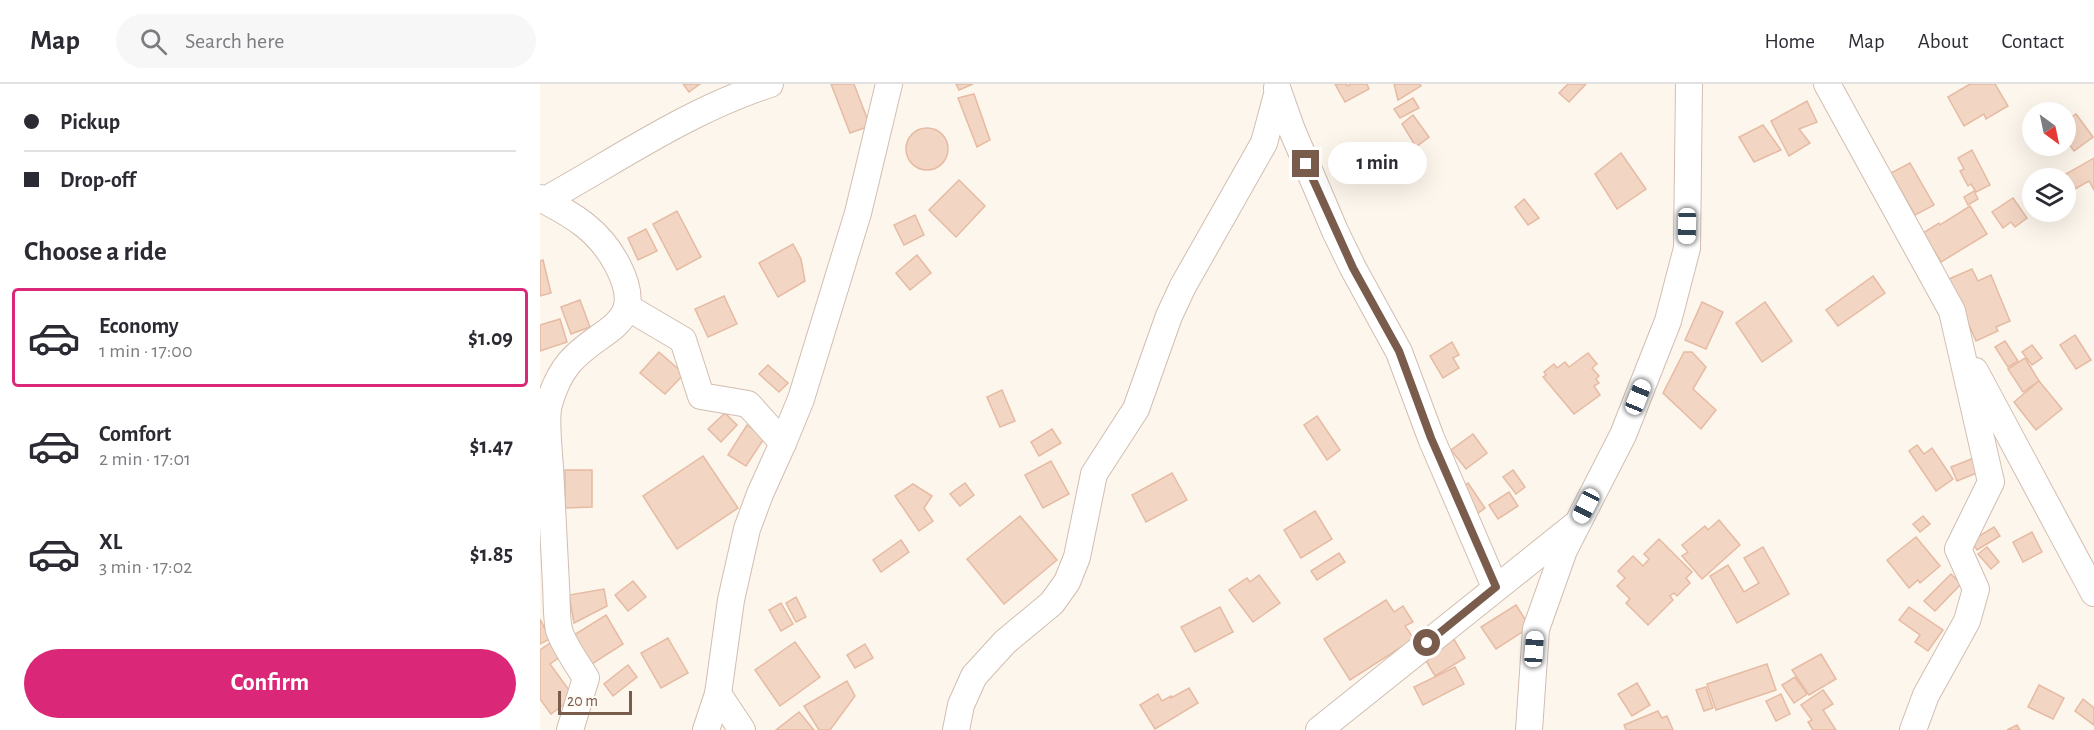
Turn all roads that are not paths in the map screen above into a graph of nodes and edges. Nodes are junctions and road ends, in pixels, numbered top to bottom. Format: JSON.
{"nodes":[{"id":1,"x":770,"y":84,"type":"edge"},
{"id":2,"x":889,"y":84,"type":"edge"},
{"id":3,"x":1689,"y":84,"type":"edge"},
{"id":4,"x":1827,"y":84,"type":"edge"},
{"id":5,"x":1277,"y":88,"type":"edge"},
{"id":6,"x":545,"y":192,"type":"edge"},
{"id":7,"x":627,"y":308,"type":"junction"},
{"id":8,"x":1959,"y":341,"type":"junction"},
{"id":9,"x":783,"y":443,"type":"junction"},
{"id":10,"x":1577,"y":524,"type":"junction"},
{"id":11,"x":1496,"y":587,"type":"junction"},
{"id":12,"x":2094,"y":593,"type":"edge"},
{"id":13,"x":718,"y":694,"type":"junction"},
{"id":14,"x":570,"y":730,"type":"edge"},
{"id":15,"x":706,"y":730,"type":"edge"},
{"id":16,"x":742,"y":730,"type":"edge"},
{"id":17,"x":956,"y":730,"type":"edge"},
{"id":18,"x":1319,"y":730,"type":"edge"},
{"id":19,"x":1529,"y":730,"type":"edge"},
{"id":20,"x":1913,"y":730,"type":"edge"}],
"edges":[{"from":1,"to":6,"type":"street"},
{"from":2,"to":9,"type":"street"},
{"from":3,"to":10,"type":"street"},
{"from":4,"to":8,"type":"street"},
{"from":5,"to":11,"type":"street"},
{"from":5,"to":17,"type":"street"},
{"from":6,"to":7,"type":"street"},
{"from":7,"to":9,"type":"street"},
{"from":7,"to":14,"type":"street"},
{"from":8,"to":12,"type":"street"},
{"from":8,"to":20,"type":"street"},
{"from":9,"to":13,"type":"street"},
{"from":10,"to":11,"type":"street"},
{"from":10,"to":19,"type":"street"},
{"from":11,"to":18,"type":"street"},
{"from":13,"to":15,"type":"street"},
{"from":13,"to":16,"type":"street"}]}
